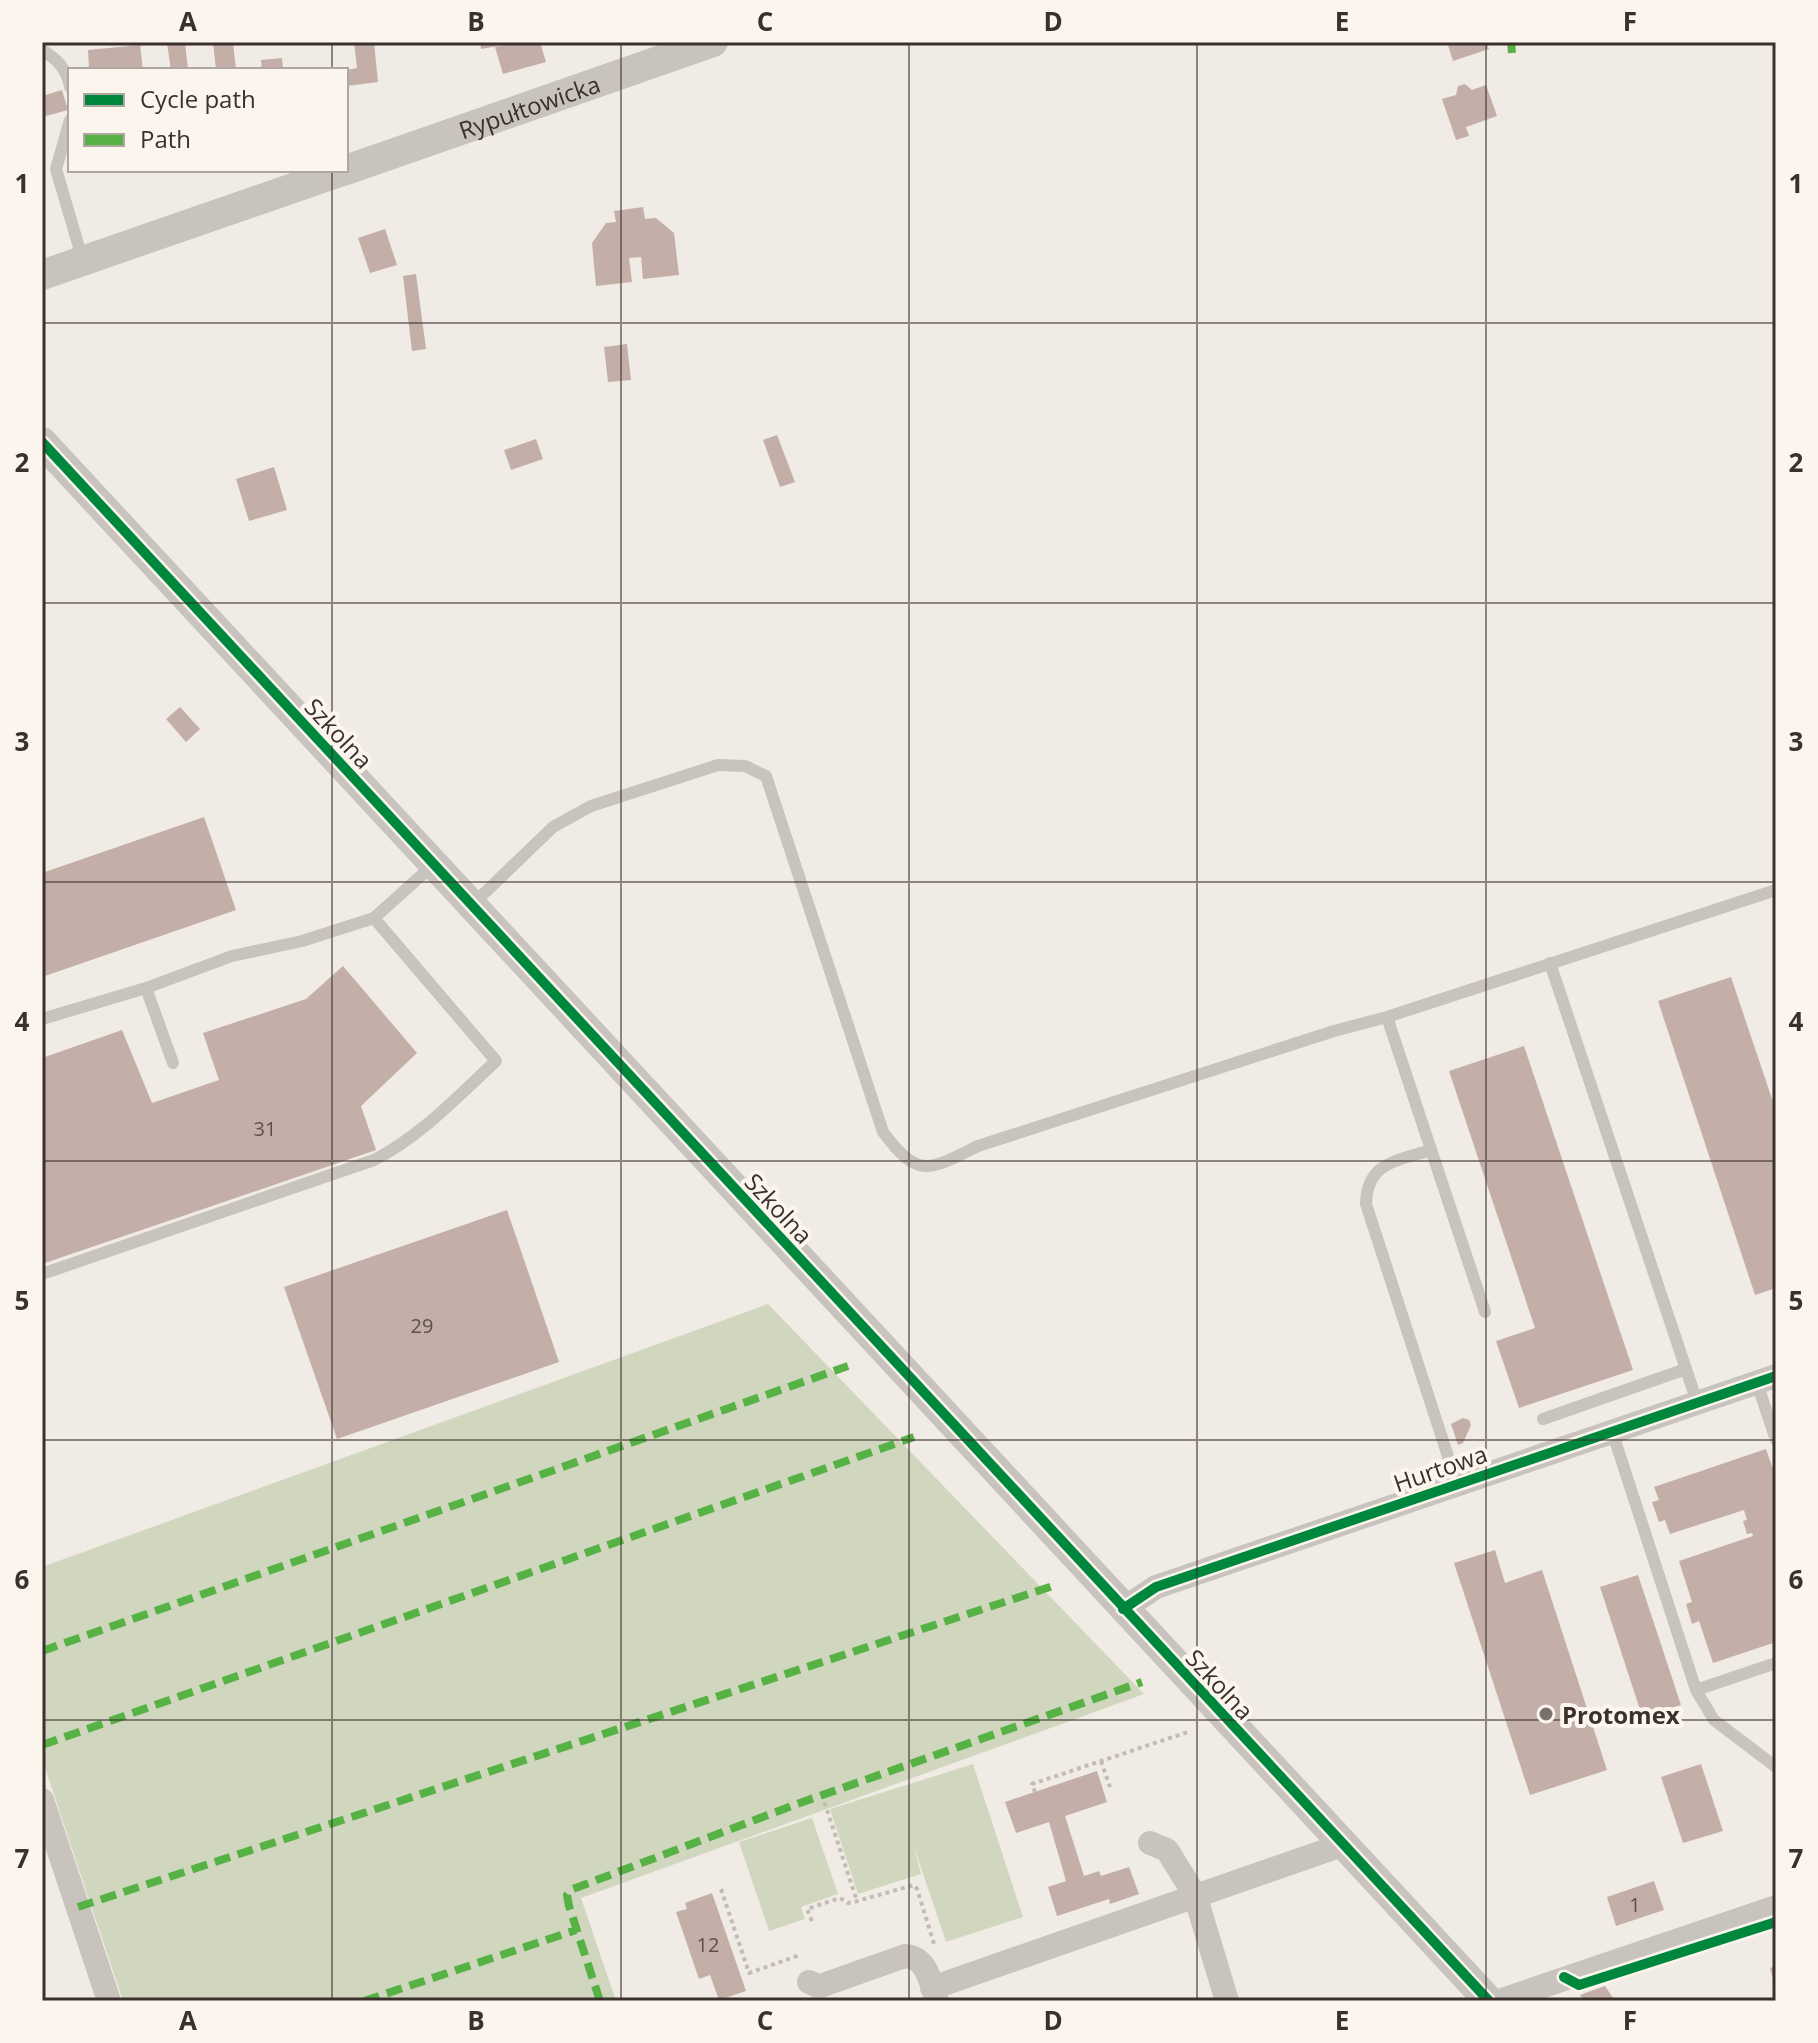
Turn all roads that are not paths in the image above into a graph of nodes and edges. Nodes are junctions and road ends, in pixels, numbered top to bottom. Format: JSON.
{"nodes":[{"id":1,"x":713,"y":42,"type":"edge"},
{"id":2,"x":42,"y":50,"type":"edge"},
{"id":3,"x":68,"y":76,"type":"edge"},
{"id":4,"x":68,"y":127,"type":"edge"},
{"id":5,"x":348,"y":169,"type":"edge"},
{"id":6,"x":340,"y":172,"type":"edge"},
{"id":7,"x":83,"y":261,"type":"junction"},
{"id":8,"x":42,"y":275,"type":"edge"},
{"id":9,"x":42,"y":442,"type":"edge"},
{"id":10,"x":433,"y":865,"type":"junction"},
{"id":11,"x":1776,"y":890,"type":"edge"},
{"id":12,"x":471,"y":906,"type":"junction"},
{"id":13,"x":374,"y":918,"type":"junction"},
{"id":14,"x":1550,"y":963,"type":"junction"},
{"id":15,"x":146,"y":988,"type":"junction"},
{"id":16,"x":1387,"y":1017,"type":"junction"},
{"id":17,"x":42,"y":1019,"type":"edge"},
{"id":18,"x":173,"y":1063,"type":"dead end"},
{"id":19,"x":1431,"y":1150,"type":"junction"},
{"id":20,"x":42,"y":1274,"type":"edge"},
{"id":21,"x":1485,"y":1312,"type":"dead end"},
{"id":22,"x":1686,"y":1369,"type":"junction"},
{"id":23,"x":1767,"y":1380,"type":"edge"},
{"id":24,"x":1697,"y":1402,"type":"junction"},
{"id":25,"x":1543,"y":1419,"type":"dead end"},
{"id":26,"x":1612,"y":1431,"type":"junction"},
{"id":27,"x":1776,"y":1440,"type":"edge"},
{"id":28,"x":1457,"y":1484,"type":"junction"},
{"id":29,"x":1123,"y":1609,"type":"junction"},
{"id":30,"x":1776,"y":1663,"type":"edge"},
{"id":31,"x":1696,"y":1690,"type":"junction"},
{"id":32,"x":1776,"y":1767,"type":"edge"},
{"id":33,"x":42,"y":1800,"type":"edge"},
{"id":34,"x":1150,"y":1843,"type":"dead end"},
{"id":35,"x":1342,"y":1845,"type":"junction"},
{"id":36,"x":1195,"y":1895,"type":"junction"},
{"id":37,"x":1776,"y":1907,"type":"edge"},
{"id":38,"x":809,"y":1982,"type":"dead end"},
{"id":39,"x":934,"y":1994,"type":"edge"},
{"id":40,"x":109,"y":2001,"type":"edge"},
{"id":41,"x":1227,"y":2001,"type":"edge"},
{"id":42,"x":1489,"y":2001,"type":"edge"},
{"id":43,"x":1499,"y":2001,"type":"edge"}],
"edges":[{"from":1,"to":5,"type":"street","name":"Rypułtowicka"},
{"from":2,"to":3,"type":"lane"},
{"from":4,"to":7,"type":"lane"},
{"from":6,"to":7,"type":"street","name":"Rypułtowicka"},
{"from":7,"to":8,"type":"street","name":"Rypułtowicka"},
{"from":9,"to":10,"type":"street","name":"Szkolna"},
{"from":10,"to":12,"type":"street","name":"Szkolna"},
{"from":10,"to":13,"type":"lane"},
{"from":11,"to":14,"type":"lane"},
{"from":12,"to":16,"type":"lane"},
{"from":12,"to":29,"type":"street","name":"Szkolna"},
{"from":13,"to":15,"type":"lane"},
{"from":13,"to":20,"type":"lane"},
{"from":14,"to":16,"type":"lane"},
{"from":14,"to":22,"type":"lane"},
{"from":15,"to":17,"type":"lane"},
{"from":15,"to":18,"type":"lane"},
{"from":16,"to":19,"type":"lane"},
{"from":19,"to":21,"type":"lane"},
{"from":19,"to":28,"type":"lane"},
{"from":22,"to":24,"type":"lane"},
{"from":22,"to":25,"type":"lane"},
{"from":23,"to":24,"type":"street","name":"Hurtowa"},
{"from":23,"to":27,"type":"lane"},
{"from":24,"to":26,"type":"street","name":"Hurtowa"},
{"from":26,"to":28,"type":"street","name":"Hurtowa"},
{"from":26,"to":31,"type":"lane"},
{"from":28,"to":29,"type":"street","name":"Hurtowa"},
{"from":29,"to":35,"type":"street","name":"Szkolna"},
{"from":30,"to":31,"type":"lane"},
{"from":31,"to":32,"type":"lane"},
{"from":33,"to":40,"type":"street"},
{"from":34,"to":36,"type":"street"},
{"from":35,"to":36,"type":"street"},
{"from":35,"to":42,"type":"street","name":"Szkolna"},
{"from":36,"to":39,"type":"street"},
{"from":36,"to":41,"type":"street"},
{"from":37,"to":43,"type":"street"},
{"from":38,"to":39,"type":"street"}]}
